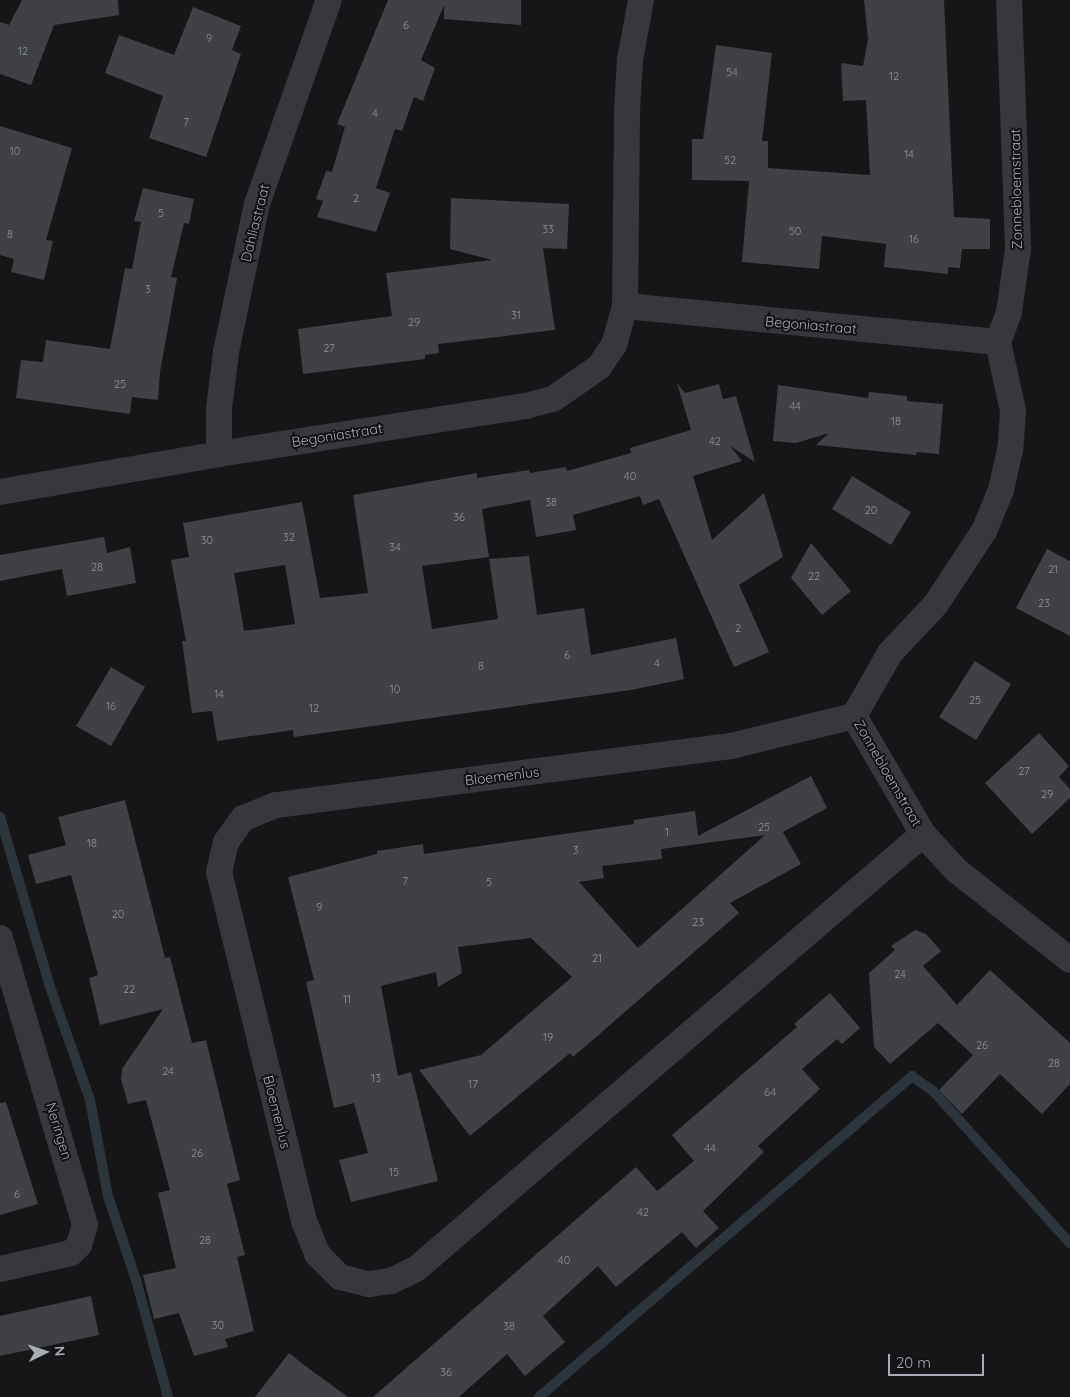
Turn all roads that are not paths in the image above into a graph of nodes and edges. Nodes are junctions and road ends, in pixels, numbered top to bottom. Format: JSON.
{"nodes":[{"id":1,"x":329,"y":0,"type":"edge"},
{"id":2,"x":642,"y":0,"type":"edge"},
{"id":3,"x":1009,"y":0,"type":"edge"},
{"id":4,"x":625,"y":306,"type":"junction"},
{"id":5,"x":998,"y":342,"type":"junction"},
{"id":6,"x":219,"y":454,"type":"junction"},
{"id":7,"x":0,"y":492,"type":"edge"},
{"id":8,"x":854,"y":716,"type":"junction"},
{"id":9,"x":923,"y":834,"type":"junction"},
{"id":10,"x":0,"y":938,"type":"edge"},
{"id":11,"x":1070,"y":960,"type":"edge"},
{"id":12,"x":0,"y":1269,"type":"edge"}],
"edges":[{"from":1,"to":6,"type":"street","name":"Dahliastraat"},
{"from":2,"to":4,"type":"street","name":"Begoniastraat"},
{"from":3,"to":5,"type":"street","name":"Zonnebloemstraat"},
{"from":4,"to":5,"type":"street","name":"Begoniastraat"},
{"from":4,"to":6,"type":"street","name":"Begoniastraat"},
{"from":5,"to":8,"type":"street","name":"Zonnebloemstraat"},
{"from":6,"to":7,"type":"street","name":"Begoniastraat"},
{"from":8,"to":9,"type":"street","name":"Zonnebloemstraat"},
{"from":8,"to":9,"type":"street","name":"Bloemenlus"},
{"from":9,"to":11,"type":"street","name":"Zonnebloemstraat"},
{"from":10,"to":12,"type":"street","name":"Neringen"}]}
